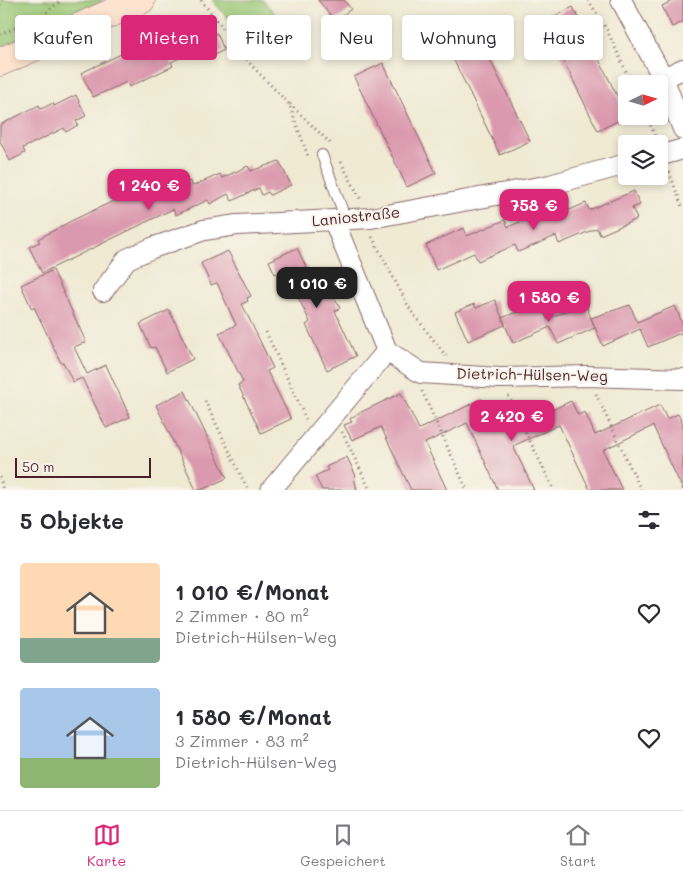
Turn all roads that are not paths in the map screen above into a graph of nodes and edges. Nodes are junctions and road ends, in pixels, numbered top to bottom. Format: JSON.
{"nodes":[{"id":1,"x":141,"y":0,"type":"edge"},
{"id":2,"x":621,"y":0,"type":"edge"},
{"id":3,"x":0,"y":62,"type":"edge"},
{"id":4,"x":683,"y":69,"type":"edge"},
{"id":5,"x":661,"y":75,"type":"edge"},
{"id":6,"x":668,"y":76,"type":"edge"},
{"id":7,"x":668,"y":91,"type":"edge"},
{"id":8,"x":683,"y":129,"type":"edge"},
{"id":9,"x":683,"y":149,"type":"edge"},
{"id":10,"x":668,"y":150,"type":"edge"},
{"id":11,"x":322,"y":155,"type":"dead end"},
{"id":12,"x":618,"y":166,"type":"edge"},
{"id":13,"x":348,"y":220,"type":"junction"},
{"id":14,"x":103,"y":291,"type":"dead end"},
{"id":15,"x":387,"y":351,"type":"junction"},
{"id":16,"x":683,"y":379,"type":"edge"},
{"id":17,"x":271,"y":490,"type":"edge"}],
"edges":[{"from":1,"to":3,"type":"street"},
{"from":2,"to":5,"type":"street"},
{"from":4,"to":6,"type":"street"},
{"from":7,"to":8,"type":"street"},
{"from":9,"to":10,"type":"street"},
{"from":11,"to":13,"type":"lane"},
{"from":12,"to":13,"type":"street","name":"Laniostraße"},
{"from":13,"to":14,"type":"street","name":"Laniostraße"},
{"from":13,"to":15,"type":"street"},
{"from":15,"to":16,"type":"street","name":"Dietrich-Hülsen-Weg"},
{"from":15,"to":17,"type":"street"}]}
